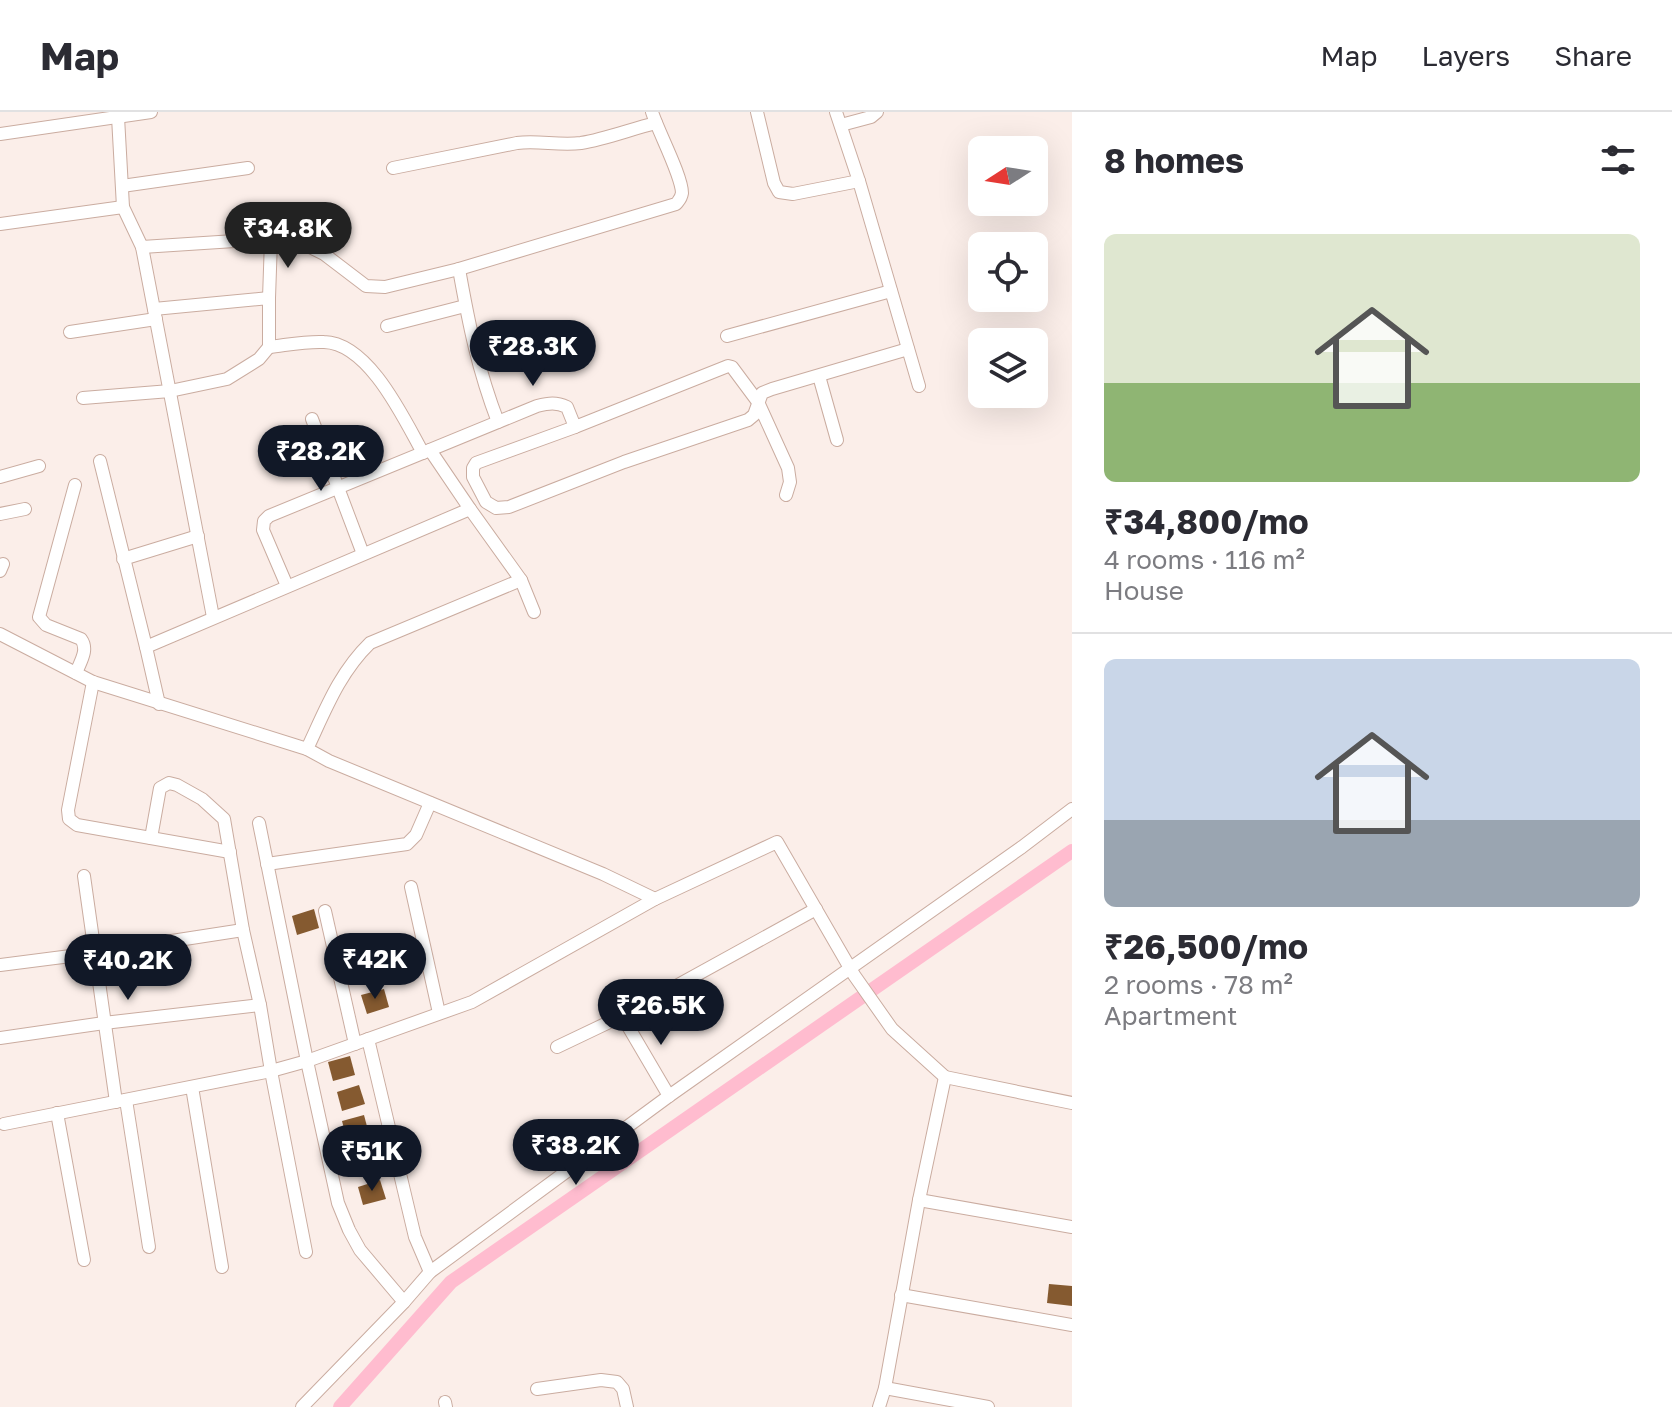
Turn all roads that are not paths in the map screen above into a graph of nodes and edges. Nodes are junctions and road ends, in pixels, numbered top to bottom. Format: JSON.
{"nodes":[{"id":1,"x":151,"y":112,"type":"edge"},
{"id":2,"x":757,"y":112,"type":"edge"},
{"id":3,"x":836,"y":112,"type":"edge"},
{"id":4,"x":877,"y":112,"type":"edge"},
{"id":5,"x":118,"y":117,"type":"junction"},
{"id":6,"x":654,"y":117,"type":"edge"},
{"id":7,"x":841,"y":125,"type":"junction"},
{"id":8,"x":0,"y":134,"type":"edge"},
{"id":9,"x":248,"y":168,"type":"dead end"},
{"id":10,"x":393,"y":168,"type":"dead end"},
{"id":11,"x":859,"y":181,"type":"junction"},
{"id":12,"x":122,"y":186,"type":"junction"},
{"id":13,"x":123,"y":207,"type":"junction"},
{"id":14,"x":0,"y":224,"type":"edge"},
{"id":15,"x":271,"y":240,"type":"junction"},
{"id":16,"x":142,"y":247,"type":"junction"},
{"id":17,"x":459,"y":269,"type":"junction"},
{"id":18,"x":891,"y":291,"type":"junction"},
{"id":19,"x":269,"y":298,"type":"junction"},
{"id":20,"x":465,"y":306,"type":"junction"},
{"id":21,"x":155,"y":314,"type":"junction"},
{"id":22,"x":387,"y":326,"type":"dead end"},
{"id":23,"x":70,"y":332,"type":"dead end"},
{"id":24,"x":727,"y":336,"type":"dead end"},
{"id":25,"x":269,"y":347,"type":"junction"},
{"id":26,"x":908,"y":349,"type":"junction"},
{"id":27,"x":819,"y":376,"type":"junction"},
{"id":28,"x":919,"y":386,"type":"dead end"},
{"id":29,"x":170,"y":391,"type":"junction"},
{"id":30,"x":83,"y":398,"type":"dead end"},
{"id":31,"x":758,"y":402,"type":"junction"},
{"id":32,"x":312,"y":419,"type":"dead end"},
{"id":33,"x":498,"y":422,"type":"junction"},
{"id":34,"x":575,"y":427,"type":"junction"},
{"id":35,"x":837,"y":440,"type":"dead end"},
{"id":36,"x":427,"y":452,"type":"junction"},
{"id":37,"x":100,"y":461,"type":"dead end"},
{"id":38,"x":39,"y":466,"type":"dead end"},
{"id":39,"x":0,"y":477,"type":"edge"},
{"id":40,"x":75,"y":485,"type":"dead end"},
{"id":41,"x":338,"y":488,"type":"junction"},
{"id":42,"x":786,"y":495,"type":"dead end"},
{"id":43,"x":25,"y":509,"type":"dead end"},
{"id":44,"x":470,"y":509,"type":"junction"},
{"id":45,"x":0,"y":514,"type":"edge"},
{"id":46,"x":198,"y":536,"type":"junction"},
{"id":47,"x":363,"y":554,"type":"junction"},
{"id":48,"x":123,"y":559,"type":"junction"},
{"id":49,"x":521,"y":580,"type":"junction"},
{"id":50,"x":287,"y":586,"type":"junction"},
{"id":51,"x":534,"y":612,"type":"dead end"},
{"id":52,"x":213,"y":617,"type":"junction"},
{"id":53,"x":0,"y":634,"type":"edge"},
{"id":54,"x":146,"y":647,"type":"junction"},
{"id":55,"x":76,"y":673,"type":"junction"},
{"id":56,"x":93,"y":682,"type":"junction"},
{"id":57,"x":159,"y":704,"type":"junction"},
{"id":58,"x":307,"y":749,"type":"junction"},
{"id":59,"x":430,"y":803,"type":"junction"},
{"id":60,"x":1072,"y":809,"type":"edge"},
{"id":61,"x":259,"y":823,"type":"dead end"},
{"id":62,"x":151,"y":838,"type":"junction"},
{"id":63,"x":230,"y":852,"type":"junction"},
{"id":64,"x":267,"y":864,"type":"junction"},
{"id":65,"x":84,"y":876,"type":"dead end"},
{"id":66,"x":411,"y":887,"type":"dead end"},
{"id":67,"x":655,"y":899,"type":"junction"},
{"id":68,"x":816,"y":909,"type":"junction"},
{"id":69,"x":325,"y":911,"type":"dead end"},
{"id":70,"x":243,"y":930,"type":"junction"},
{"id":71,"x":94,"y":953,"type":"junction"},
{"id":72,"x":0,"y":965,"type":"edge"},
{"id":73,"x":852,"y":971,"type":"junction"},
{"id":74,"x":260,"y":1005,"type":"junction"},
{"id":75,"x":439,"y":1013,"type":"junction"},
{"id":76,"x":622,"y":1016,"type":"junction"},
{"id":77,"x":104,"y":1023,"type":"junction"},
{"id":78,"x":0,"y":1038,"type":"edge"},
{"id":79,"x":361,"y":1041,"type":"junction"},
{"id":80,"x":557,"y":1047,"type":"dead end"},
{"id":81,"x":307,"y":1061,"type":"junction"},
{"id":82,"x":271,"y":1071,"type":"junction"},
{"id":83,"x":945,"y":1077,"type":"junction"},
{"id":84,"x":192,"y":1087,"type":"junction"},
{"id":85,"x":669,"y":1096,"type":"junction"},
{"id":86,"x":121,"y":1101,"type":"junction"},
{"id":87,"x":1072,"y":1103,"type":"edge"},
{"id":88,"x":57,"y":1113,"type":"junction"},
{"id":89,"x":4,"y":1124,"type":"dead end"},
{"id":90,"x":919,"y":1200,"type":"junction"},
{"id":91,"x":1072,"y":1227,"type":"edge"},
{"id":92,"x":149,"y":1247,"type":"dead end"},
{"id":93,"x":306,"y":1252,"type":"dead end"},
{"id":94,"x":84,"y":1260,"type":"dead end"},
{"id":95,"x":222,"y":1267,"type":"dead end"},
{"id":96,"x":430,"y":1272,"type":"junction"},
{"id":97,"x":901,"y":1295,"type":"junction"},
{"id":98,"x":404,"y":1302,"type":"junction"},
{"id":99,"x":1072,"y":1325,"type":"edge"},
{"id":100,"x":885,"y":1388,"type":"junction"},
{"id":101,"x":537,"y":1389,"type":"dead end"},
{"id":102,"x":302,"y":1407,"type":"edge"},
{"id":103,"x":627,"y":1407,"type":"edge"},
{"id":104,"x":879,"y":1407,"type":"edge"},
{"id":105,"x":988,"y":1407,"type":"edge"}],
"edges":[{"from":1,"to":5,"type":"street"},
{"from":2,"to":11,"type":"street"},
{"from":3,"to":7,"type":"street"},
{"from":4,"to":7,"type":"street"},
{"from":5,"to":8,"type":"street"},
{"from":5,"to":12,"type":"street"},
{"from":6,"to":10,"type":"street"},
{"from":6,"to":17,"type":"street"},
{"from":7,"to":11,"type":"street"},
{"from":9,"to":12,"type":"street"},
{"from":11,"to":18,"type":"street"},
{"from":12,"to":13,"type":"street"},
{"from":13,"to":14,"type":"street"},
{"from":13,"to":16,"type":"street"},
{"from":15,"to":16,"type":"street"},
{"from":15,"to":17,"type":"street"},
{"from":15,"to":19,"type":"street"},
{"from":16,"to":21,"type":"street"},
{"from":17,"to":20,"type":"street"},
{"from":18,"to":24,"type":"street"},
{"from":18,"to":26,"type":"street"},
{"from":19,"to":21,"type":"street"},
{"from":19,"to":25,"type":"street"},
{"from":20,"to":22,"type":"street"},
{"from":20,"to":33,"type":"street"},
{"from":21,"to":23,"type":"street"},
{"from":21,"to":29,"type":"street"},
{"from":25,"to":29,"type":"street"},
{"from":25,"to":36,"type":"street"},
{"from":26,"to":27,"type":"street"},
{"from":26,"to":28,"type":"street"},
{"from":27,"to":31,"type":"street"},
{"from":27,"to":35,"type":"street"},
{"from":29,"to":30,"type":"street"},
{"from":29,"to":46,"type":"street"},
{"from":31,"to":34,"type":"street"},
{"from":31,"to":34,"type":"street"},
{"from":31,"to":42,"type":"street"},
{"from":32,"to":41,"type":"street"},
{"from":33,"to":34,"type":"street"},
{"from":33,"to":36,"type":"street"},
{"from":36,"to":41,"type":"street"},
{"from":36,"to":44,"type":"street"},
{"from":37,"to":48,"type":"street"},
{"from":38,"to":39,"type":"street"},
{"from":40,"to":55,"type":"street"},
{"from":41,"to":47,"type":"street"},
{"from":41,"to":50,"type":"street"},
{"from":43,"to":45,"type":"street"},
{"from":44,"to":47,"type":"street"},
{"from":44,"to":49,"type":"street"},
{"from":46,"to":48,"type":"street"},
{"from":46,"to":52,"type":"street"},
{"from":47,"to":50,"type":"street"},
{"from":48,"to":54,"type":"street"},
{"from":49,"to":51,"type":"street"},
{"from":49,"to":58,"type":"street"},
{"from":50,"to":52,"type":"street"},
{"from":52,"to":54,"type":"street"},
{"from":53,"to":55,"type":"street"},
{"from":54,"to":57,"type":"street"},
{"from":55,"to":56,"type":"street"},
{"from":56,"to":57,"type":"street"},
{"from":56,"to":62,"type":"street"},
{"from":57,"to":58,"type":"street"},
{"from":58,"to":59,"type":"street"},
{"from":59,"to":64,"type":"street"},
{"from":59,"to":67,"type":"street"},
{"from":60,"to":73,"type":"street"},
{"from":61,"to":64,"type":"street"},
{"from":62,"to":63,"type":"street"},
{"from":62,"to":63,"type":"street"},
{"from":63,"to":70,"type":"street"},
{"from":64,"to":81,"type":"street"},
{"from":65,"to":71,"type":"street"},
{"from":66,"to":75,"type":"street"},
{"from":67,"to":68,"type":"street"},
{"from":67,"to":75,"type":"street"},
{"from":68,"to":73,"type":"street"},
{"from":68,"to":76,"type":"street"},
{"from":69,"to":79,"type":"street"},
{"from":70,"to":71,"type":"street"},
{"from":70,"to":74,"type":"street"},
{"from":71,"to":72,"type":"street"},
{"from":71,"to":77,"type":"street"},
{"from":73,"to":83,"type":"street"},
{"from":73,"to":85,"type":"street"},
{"from":74,"to":77,"type":"street"},
{"from":74,"to":82,"type":"street"},
{"from":75,"to":79,"type":"street"},
{"from":76,"to":80,"type":"street"},
{"from":76,"to":85,"type":"street"},
{"from":77,"to":78,"type":"street"},
{"from":77,"to":86,"type":"street"},
{"from":79,"to":81,"type":"street"},
{"from":79,"to":96,"type":"street"},
{"from":81,"to":82,"type":"street"},
{"from":81,"to":98,"type":"street"},
{"from":82,"to":84,"type":"street"},
{"from":82,"to":93,"type":"street"},
{"from":83,"to":87,"type":"street"},
{"from":83,"to":90,"type":"street"},
{"from":84,"to":86,"type":"street"},
{"from":84,"to":95,"type":"street"},
{"from":85,"to":96,"type":"street"},
{"from":86,"to":88,"type":"street"},
{"from":86,"to":92,"type":"street"},
{"from":88,"to":89,"type":"street"},
{"from":88,"to":94,"type":"street"},
{"from":90,"to":91,"type":"street"},
{"from":90,"to":97,"type":"street"},
{"from":96,"to":98,"type":"street"},
{"from":97,"to":99,"type":"street"},
{"from":97,"to":100,"type":"street"},
{"from":98,"to":102,"type":"street"},
{"from":100,"to":104,"type":"street"},
{"from":100,"to":105,"type":"street"},
{"from":101,"to":103,"type":"street"}]}
